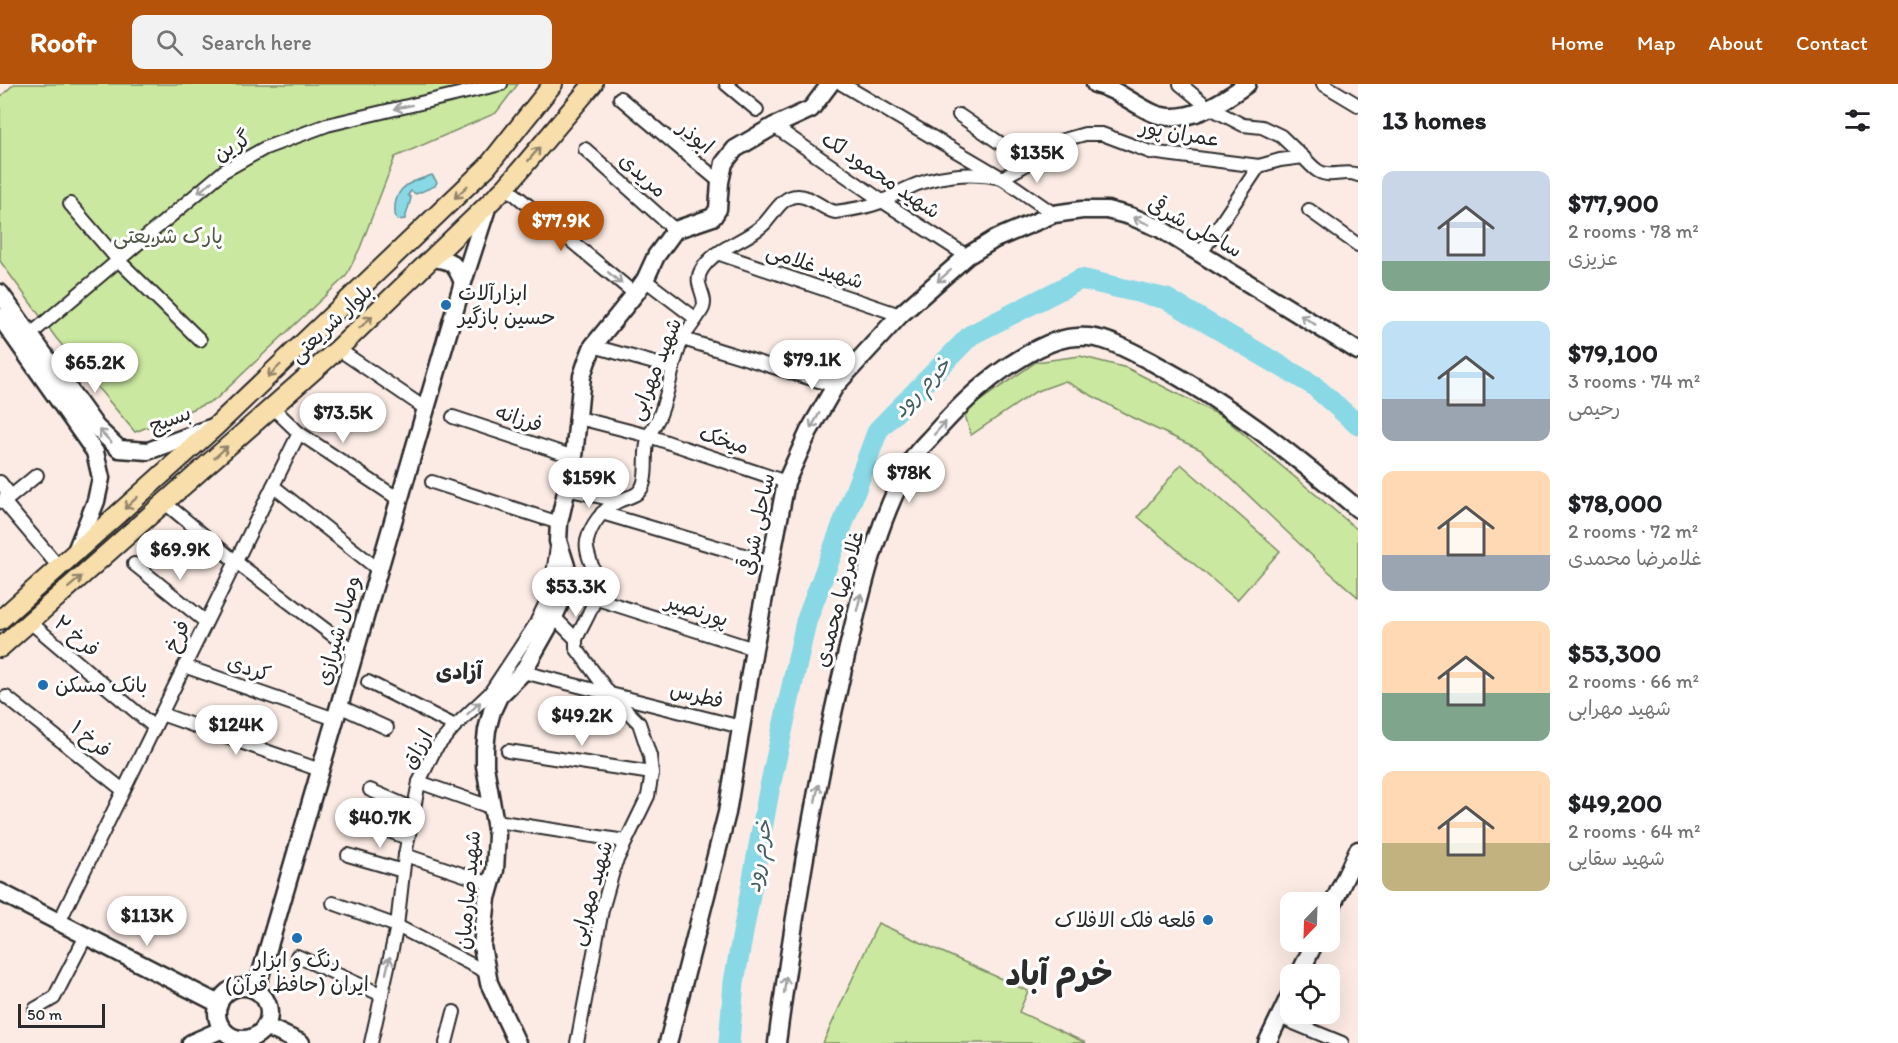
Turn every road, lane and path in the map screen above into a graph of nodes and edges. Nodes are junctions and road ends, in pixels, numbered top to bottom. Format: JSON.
{"nodes":[{"id":1,"x":501,"y":84,"type":"edge"},
{"id":2,"x":553,"y":84,"type":"edge"},
{"id":3,"x":593,"y":84,"type":"edge"},
{"id":4,"x":726,"y":84,"type":"edge"},
{"id":5,"x":830,"y":84,"type":"edge"},
{"id":6,"x":842,"y":84,"type":"edge"},
{"id":7,"x":1095,"y":84,"type":"edge"},
{"id":8,"x":1180,"y":84,"type":"edge"},
{"id":9,"x":1247,"y":84,"type":"edge"},
{"id":10,"x":1323,"y":84,"type":"edge"},
{"id":11,"x":620,"y":98,"type":"dead end"},
{"id":12,"x":1358,"y":105,"type":"edge"},
{"id":13,"x":1208,"y":107,"type":"junction"},
{"id":14,"x":757,"y":110,"type":"dead end"},
{"id":15,"x":959,"y":115,"type":"dead end"},
{"id":16,"x":774,"y":126,"type":"junction"},
{"id":17,"x":585,"y":149,"type":"dead end"},
{"id":18,"x":1304,"y":157,"type":"junction"},
{"id":19,"x":1029,"y":163,"type":"junction"},
{"id":20,"x":1259,"y":166,"type":"junction"},
{"id":21,"x":1358,"y":175,"type":"edge"},
{"id":22,"x":1002,"y":178,"type":"junction"},
{"id":23,"x":720,"y":182,"type":"junction"},
{"id":24,"x":506,"y":187,"type":"junction"},
{"id":25,"x":882,"y":201,"type":"junction"},
{"id":26,"x":70,"y":204,"type":"dead end"},
{"id":27,"x":488,"y":205,"type":"junction"},
{"id":28,"x":1309,"y":210,"type":"dead end"},
{"id":29,"x":1054,"y":214,"type":"junction"},
{"id":30,"x":675,"y":230,"type":"junction"},
{"id":31,"x":1358,"y":245,"type":"edge"},
{"id":32,"x":717,"y":253,"type":"junction"},
{"id":33,"x":1201,"y":253,"type":"junction"},
{"id":34,"x":967,"y":256,"type":"junction"},
{"id":35,"x":432,"y":258,"type":"junction"},
{"id":36,"x":118,"y":260,"type":"junction"},
{"id":37,"x":463,"y":282,"type":"junction"},
{"id":38,"x":640,"y":287,"type":"junction"},
{"id":39,"x":0,"y":293,"type":"edge"},
{"id":40,"x":900,"y":315,"type":"junction"},
{"id":41,"x":0,"y":317,"type":"edge"},
{"id":42,"x":695,"y":318,"type":"junction"},
{"id":43,"x":25,"y":339,"type":"junction"},
{"id":44,"x":683,"y":339,"type":"junction"},
{"id":45,"x":200,"y":340,"type":"dead end"},
{"id":46,"x":593,"y":346,"type":"junction"},
{"id":47,"x":338,"y":349,"type":"junction"},
{"id":48,"x":1358,"y":351,"type":"edge"},
{"id":49,"x":672,"y":368,"type":"junction"},
{"id":50,"x":835,"y":386,"type":"junction"},
{"id":51,"x":272,"y":407,"type":"junction"},
{"id":52,"x":426,"y":409,"type":"junction"},
{"id":53,"x":453,"y":417,"type":"dead end"},
{"id":54,"x":579,"y":418,"type":"junction"},
{"id":55,"x":216,"y":426,"type":"junction"},
{"id":56,"x":299,"y":433,"type":"junction"},
{"id":57,"x":649,"y":436,"type":"junction"},
{"id":58,"x":574,"y":457,"type":"junction"},
{"id":59,"x":37,"y":475,"type":"dead end"},
{"id":60,"x":0,"y":482,"type":"edge"},
{"id":61,"x":432,"y":482,"type":"dead end"},
{"id":62,"x":786,"y":482,"type":"junction"},
{"id":63,"x":273,"y":486,"type":"junction"},
{"id":64,"x":567,"y":489,"type":"junction"},
{"id":65,"x":400,"y":500,"type":"junction"},
{"id":66,"x":618,"y":501,"type":"junction"},
{"id":67,"x":165,"y":503,"type":"junction"},
{"id":68,"x":2,"y":504,"type":"edge"},
{"id":69,"x":1358,"y":509,"type":"edge"},
{"id":70,"x":602,"y":513,"type":"junction"},
{"id":71,"x":559,"y":523,"type":"junction"},
{"id":72,"x":558,"y":541,"type":"junction"},
{"id":73,"x":75,"y":552,"type":"junction"},
{"id":74,"x":236,"y":562,"type":"junction"},
{"id":75,"x":771,"y":563,"type":"junction"},
{"id":76,"x":134,"y":564,"type":"dead end"},
{"id":77,"x":59,"y":567,"type":"junction"},
{"id":78,"x":379,"y":570,"type":"junction"},
{"id":79,"x":594,"y":598,"type":"junction"},
{"id":80,"x":554,"y":617,"type":"junction"},
{"id":81,"x":0,"y":620,"type":"edge"},
{"id":82,"x":30,"y":622,"type":"junction"},
{"id":83,"x":206,"y":622,"type":"junction"},
{"id":84,"x":576,"y":639,"type":"junction"},
{"id":85,"x":0,"y":648,"type":"edge"},
{"id":86,"x":754,"y":649,"type":"junction"},
{"id":87,"x":355,"y":652,"type":"junction"},
{"id":88,"x":184,"y":666,"type":"junction"},
{"id":89,"x":523,"y":672,"type":"junction"},
{"id":90,"x":368,"y":682,"type":"dead end"},
{"id":91,"x":609,"y":693,"type":"junction"},
{"id":92,"x":6,"y":697,"type":"dead end"},
{"id":93,"x":337,"y":712,"type":"junction"},
{"id":94,"x":161,"y":714,"type":"junction"},
{"id":95,"x":455,"y":726,"type":"junction"},
{"id":96,"x":154,"y":727,"type":"junction"},
{"id":97,"x":741,"y":727,"type":"junction"},
{"id":98,"x":387,"y":728,"type":"dead end"},
{"id":99,"x":508,"y":751,"type":"dead end"},
{"id":100,"x":320,"y":770,"type":"junction"},
{"id":101,"x":652,"y":773,"type":"junction"},
{"id":102,"x":419,"y":782,"type":"junction"},
{"id":103,"x":123,"y":790,"type":"junction"},
{"id":104,"x":370,"y":790,"type":"dead end"},
{"id":105,"x":414,"y":809,"type":"junction"},
{"id":106,"x":494,"y":815,"type":"junction"},
{"id":107,"x":364,"y":822,"type":"dead end"},
{"id":108,"x":408,"y":838,"type":"junction"},
{"id":109,"x":624,"y":841,"type":"junction"},
{"id":110,"x":1358,"y":850,"type":"edge"},
{"id":111,"x":348,"y":855,"type":"dead end"},
{"id":112,"x":405,"y":855,"type":"junction"},
{"id":113,"x":403,"y":871,"type":"junction"},
{"id":114,"x":491,"y":884,"type":"junction"},
{"id":115,"x":0,"y":892,"type":"edge"},
{"id":116,"x":1338,"y":892,"type":"edge"},
{"id":117,"x":333,"y":903,"type":"dead end"},
{"id":118,"x":58,"y":922,"type":"junction"},
{"id":119,"x":397,"y":926,"type":"junction"},
{"id":120,"x":86,"y":936,"type":"junction"},
{"id":121,"x":297,"y":956,"type":"dead end"},
{"id":122,"x":486,"y":972,"type":"junction"},
{"id":123,"x":256,"y":990,"type":"junction"},
{"id":124,"x":382,"y":995,"type":"junction"},
{"id":125,"x":219,"y":1004,"type":"junction"},
{"id":126,"x":35,"y":1008,"type":"dead end"},
{"id":127,"x":454,"y":1012,"type":"dead end"},
{"id":128,"x":1280,"y":1017,"type":"edge"},
{"id":129,"x":1297,"y":1024,"type":"edge"},
{"id":130,"x":265,"y":1026,"type":"junction"},
{"id":131,"x":233,"y":1037,"type":"edge"},
{"id":132,"x":190,"y":1043,"type":"edge"},
{"id":133,"x":301,"y":1043,"type":"edge"},
{"id":134,"x":371,"y":1043,"type":"edge"},
{"id":135,"x":446,"y":1043,"type":"edge"},
{"id":136,"x":517,"y":1043,"type":"edge"},
{"id":137,"x":577,"y":1043,"type":"edge"},
{"id":138,"x":668,"y":1043,"type":"edge"},
{"id":139,"x":777,"y":1043,"type":"edge"},
{"id":140,"x":1267,"y":1043,"type":"edge"},
{"id":141,"x":1342,"y":1043,"type":"edge"}],
"edges":[{"from":1,"to":36,"type":"street","name":"گرین","one_way":true},
{"from":2,"to":55,"type":"main road","name":"بلوار شریعتی","one_way":true},
{"from":24,"to":3,"type":"main road","name":"بلوار شریعتی","one_way":true},
{"from":4,"to":14,"type":"street"},
{"from":5,"to":16,"type":"main road"},
{"from":6,"to":22,"type":"street"},
{"from":7,"to":13,"type":"main road"},
{"from":8,"to":13,"type":"street"},
{"from":9,"to":13,"type":"main road"},
{"from":10,"to":12,"type":"street"},
{"from":11,"to":23,"type":"street","name":"ابوذر"},
{"from":13,"to":18,"type":"street"},
{"from":15,"to":19,"type":"street"},
{"from":16,"to":23,"type":"main road"},
{"from":16,"to":25,"type":"street","name":"شهید محمود لک"},
{"from":17,"to":30,"type":"street","name":"مریدی"},
{"from":18,"to":20,"type":"street","name":"عمران پور"},
{"from":18,"to":21,"type":"street"},
{"from":19,"to":20,"type":"street","name":"عمران پور"},
{"from":19,"to":22,"type":"street","name":"عمران پور"},
{"from":20,"to":33,"type":"street"},
{"from":22,"to":25,"type":"street","name":"شهید مهرابی"},
{"from":22,"to":29,"type":"street"},
{"from":23,"to":30,"type":"main road"},
{"from":24,"to":27,"type":"main road","name":"بلوار شریعتی"},
{"from":24,"to":38,"type":"street","one_way":true},
{"from":25,"to":32,"type":"street","name":"شهید مهرابی"},
{"from":25,"to":34,"type":"street","name":"شهید محمود لک"},
{"from":26,"to":36,"type":"street"},
{"from":27,"to":35,"type":"main road","name":"بلوار شریعتی"},
{"from":27,"to":37,"type":"main road","name":"وصال شیرازی"},
{"from":28,"to":31,"type":"street"},
{"from":33,"to":29,"type":"main road","name":"ساحلی شرقی","one_way":true},
{"from":29,"to":34,"type":"main road","name":"ساحلی شرقی"},
{"from":30,"to":38,"type":"main road","name":"شهید صارمیان"},
{"from":32,"to":40,"type":"street","name":"شهید غلامی"},
{"from":32,"to":42,"type":"street","name":"شهید مهرابی"},
{"from":48,"to":33,"type":"main road","name":"ساحلی شرقی","one_way":true},
{"from":34,"to":40,"type":"main road","name":"ساحلی شرقی","one_way":true},
{"from":35,"to":37,"type":"main road"},
{"from":47,"to":35,"type":"main road","name":"بلوار شریعتی","one_way":true},
{"from":36,"to":43,"type":"street","name":"گرین"},
{"from":36,"to":45,"type":"street"},
{"from":37,"to":52,"type":"main road","name":"وصال شیرازی"},
{"from":38,"to":42,"type":"street"},
{"from":38,"to":46,"type":"main road","name":"شهید صارمیان"},
{"from":39,"to":43,"type":"main road","name":"بسیج"},
{"from":40,"to":50,"type":"main road","name":"ساحلی شرقی"},
{"from":41,"to":43,"type":"main road","name":"بسیج"},
{"from":42,"to":44,"type":"street","name":"شهید مهرابی"},
{"from":55,"to":43,"type":"main road","name":"بسیج","one_way":true},
{"from":43,"to":73,"type":"main road","name":"بسیج"},
{"from":44,"to":49,"type":"street","name":"شهید مهرابی"},
{"from":44,"to":50,"type":"street"},
{"from":46,"to":49,"type":"street"},
{"from":46,"to":54,"type":"main road","name":"شهید صارمیان"},
{"from":47,"to":51,"type":"main road","name":"بلوار شریعتی"},
{"from":47,"to":52,"type":"street"},
{"from":49,"to":57,"type":"street","name":"شهید مهرابی"},
{"from":50,"to":62,"type":"main road","name":"ساحلی شرقی","one_way":true},
{"from":51,"to":56,"type":"street"},
{"from":67,"to":51,"type":"main road","name":"بلوار شریعتی","one_way":true},
{"from":52,"to":65,"type":"main road","name":"وصال شیرازی"},
{"from":53,"to":58,"type":"street","name":"فرزانه"},
{"from":54,"to":57,"type":"street","name":"میخک"},
{"from":54,"to":58,"type":"main road","name":"شهید صارمیان"},
{"from":55,"to":73,"type":"main road","name":"بلوار شریعتی","one_way":true},
{"from":56,"to":63,"type":"street","name":"فرخ"},
{"from":56,"to":65,"type":"street"},
{"from":57,"to":62,"type":"street","name":"میخک"},
{"from":57,"to":66,"type":"street","name":"شهید مهرابی"},
{"from":58,"to":64,"type":"main road","name":"شهید صارمیان"},
{"from":59,"to":68,"type":"street"},
{"from":60,"to":68,"type":"street"},
{"from":61,"to":71,"type":"street"},
{"from":62,"to":75,"type":"main road","name":"ساحلی شرقی"},
{"from":63,"to":74,"type":"street","name":"فرخ"},
{"from":63,"to":78,"type":"street"},
{"from":64,"to":66,"type":"street"},
{"from":64,"to":71,"type":"main road","name":"شهید صارمیان"},
{"from":65,"to":78,"type":"main road","name":"وصال شیرازی"},
{"from":66,"to":70,"type":"street","name":"شهید مهرابی"},
{"from":67,"to":74,"type":"street"},
{"from":82,"to":67,"type":"main road","name":"بلوار شریعتی","one_way":true},
{"from":68,"to":77,"type":"street"},
{"from":139,"to":69,"type":"main road","name":"غلامرضا محمدی","one_way":true},
{"from":70,"to":75,"type":"street"},
{"from":70,"to":79,"type":"street","name":"شهید مهرابی"},
{"from":71,"to":72,"type":"main road","name":"شهید صارمیان"},
{"from":72,"to":80,"type":"main road","name":"شهید صارمیان"},
{"from":95,"to":72,"type":"street","name":"ارزاق","one_way":true},
{"from":73,"to":77,"type":"main road","name":"بلوار شریعتی"},
{"from":74,"to":83,"type":"street","name":"فرخ"},
{"from":74,"to":87,"type":"street"},
{"from":75,"to":86,"type":"main road","name":"ساحلی شرقی"},
{"from":76,"to":83,"type":"street"},
{"from":77,"to":81,"type":"main road","name":"بلوار شریعتی"},
{"from":78,"to":87,"type":"main road","name":"وصال شیرازی"},
{"from":79,"to":84,"type":"street","name":"شهید مهرابی"},
{"from":79,"to":86,"type":"street","name":"پورنصیر"},
{"from":80,"to":84,"type":"street"},
{"from":80,"to":89,"type":"main road","name":"شهید صارمیان"},
{"from":82,"to":85,"type":"main road","name":"بلوار شریعتی"},
{"from":82,"to":96,"type":"street","name":"فرخ ۲"},
{"from":83,"to":88,"type":"street","name":"فرخ"},
{"from":84,"to":91,"type":"street","name":"شهید مهرابی"},
{"from":86,"to":97,"type":"main road","name":"ساحلی شرقی"},
{"from":87,"to":93,"type":"main road","name":"وصال شیرازی"},
{"from":88,"to":93,"type":"street","name":"کردی"},
{"from":88,"to":94,"type":"street","name":"فرخ"},
{"from":89,"to":91,"type":"street"},
{"from":89,"to":106,"type":"main road","name":"شهید صارمیان"},
{"from":90,"to":95,"type":"street"},
{"from":91,"to":97,"type":"street","name":"فطرس"},
{"from":91,"to":101,"type":"street","name":"شهید مهرابی"},
{"from":92,"to":103,"type":"street","name":"فرخ ۱"},
{"from":93,"to":98,"type":"street","name":"کردی"},
{"from":93,"to":100,"type":"main road","name":"وصال شیرازی"},
{"from":94,"to":96,"type":"street","name":"فرخ"},
{"from":94,"to":100,"type":"street"},
{"from":95,"to":102,"type":"street","name":"ارزاق"},
{"from":96,"to":103,"type":"street","name":"فرخ"},
{"from":97,"to":138,"type":"main road","name":"ساحلی شرقی"},
{"from":99,"to":101,"type":"street"},
{"from":100,"to":123,"type":"main road","name":"وصال شیرازی"},
{"from":101,"to":109,"type":"street","name":"شهید مهرابی"},
{"from":102,"to":105,"type":"street","name":"ارزاق"},
{"from":102,"to":106,"type":"street"},
{"from":103,"to":118,"type":"street","name":"فرخ"},
{"from":104,"to":105,"type":"street"},
{"from":105,"to":108,"type":"street","name":"ارزاق"},
{"from":106,"to":109,"type":"street"},
{"from":106,"to":114,"type":"main road","name":"شهید صارمیان"},
{"from":107,"to":108,"type":"street"},
{"from":108,"to":112,"type":"street","name":"ارزاق"},
{"from":109,"to":137,"type":"street","name":"شهید مهرابی"},
{"from":110,"to":116,"type":"main road"},
{"from":111,"to":113,"type":"street"},
{"from":112,"to":113,"type":"street","name":"ارزاق"},
{"from":112,"to":114,"type":"street"},
{"from":113,"to":119,"type":"street","name":"ارزاق"},
{"from":114,"to":122,"type":"main road","name":"شهید صارمیان"},
{"from":115,"to":118,"type":"main road"},
{"from":117,"to":119,"type":"street"},
{"from":118,"to":120,"type":"main road"},
{"from":119,"to":122,"type":"street"},
{"from":124,"to":119,"type":"street","name":"ارزاق","one_way":true},
{"from":120,"to":125,"type":"main road"},
{"from":120,"to":126,"type":"street"},
{"from":121,"to":124,"type":"street"},
{"from":122,"to":136,"type":"main road","name":"شهید صارمیان"},
{"from":123,"to":125,"type":"main road"},
{"from":123,"to":130,"type":"main road"},
{"from":124,"to":134,"type":"street","name":"ارزاق"},
{"from":125,"to":131,"type":"main road"},
{"from":127,"to":135,"type":"street"},
{"from":128,"to":140,"type":"main road"},
{"from":129,"to":141,"type":"street"},
{"from":130,"to":131,"type":"main road"},
{"from":130,"to":133,"type":"main road"},
{"from":131,"to":132,"type":"main road"}]}
